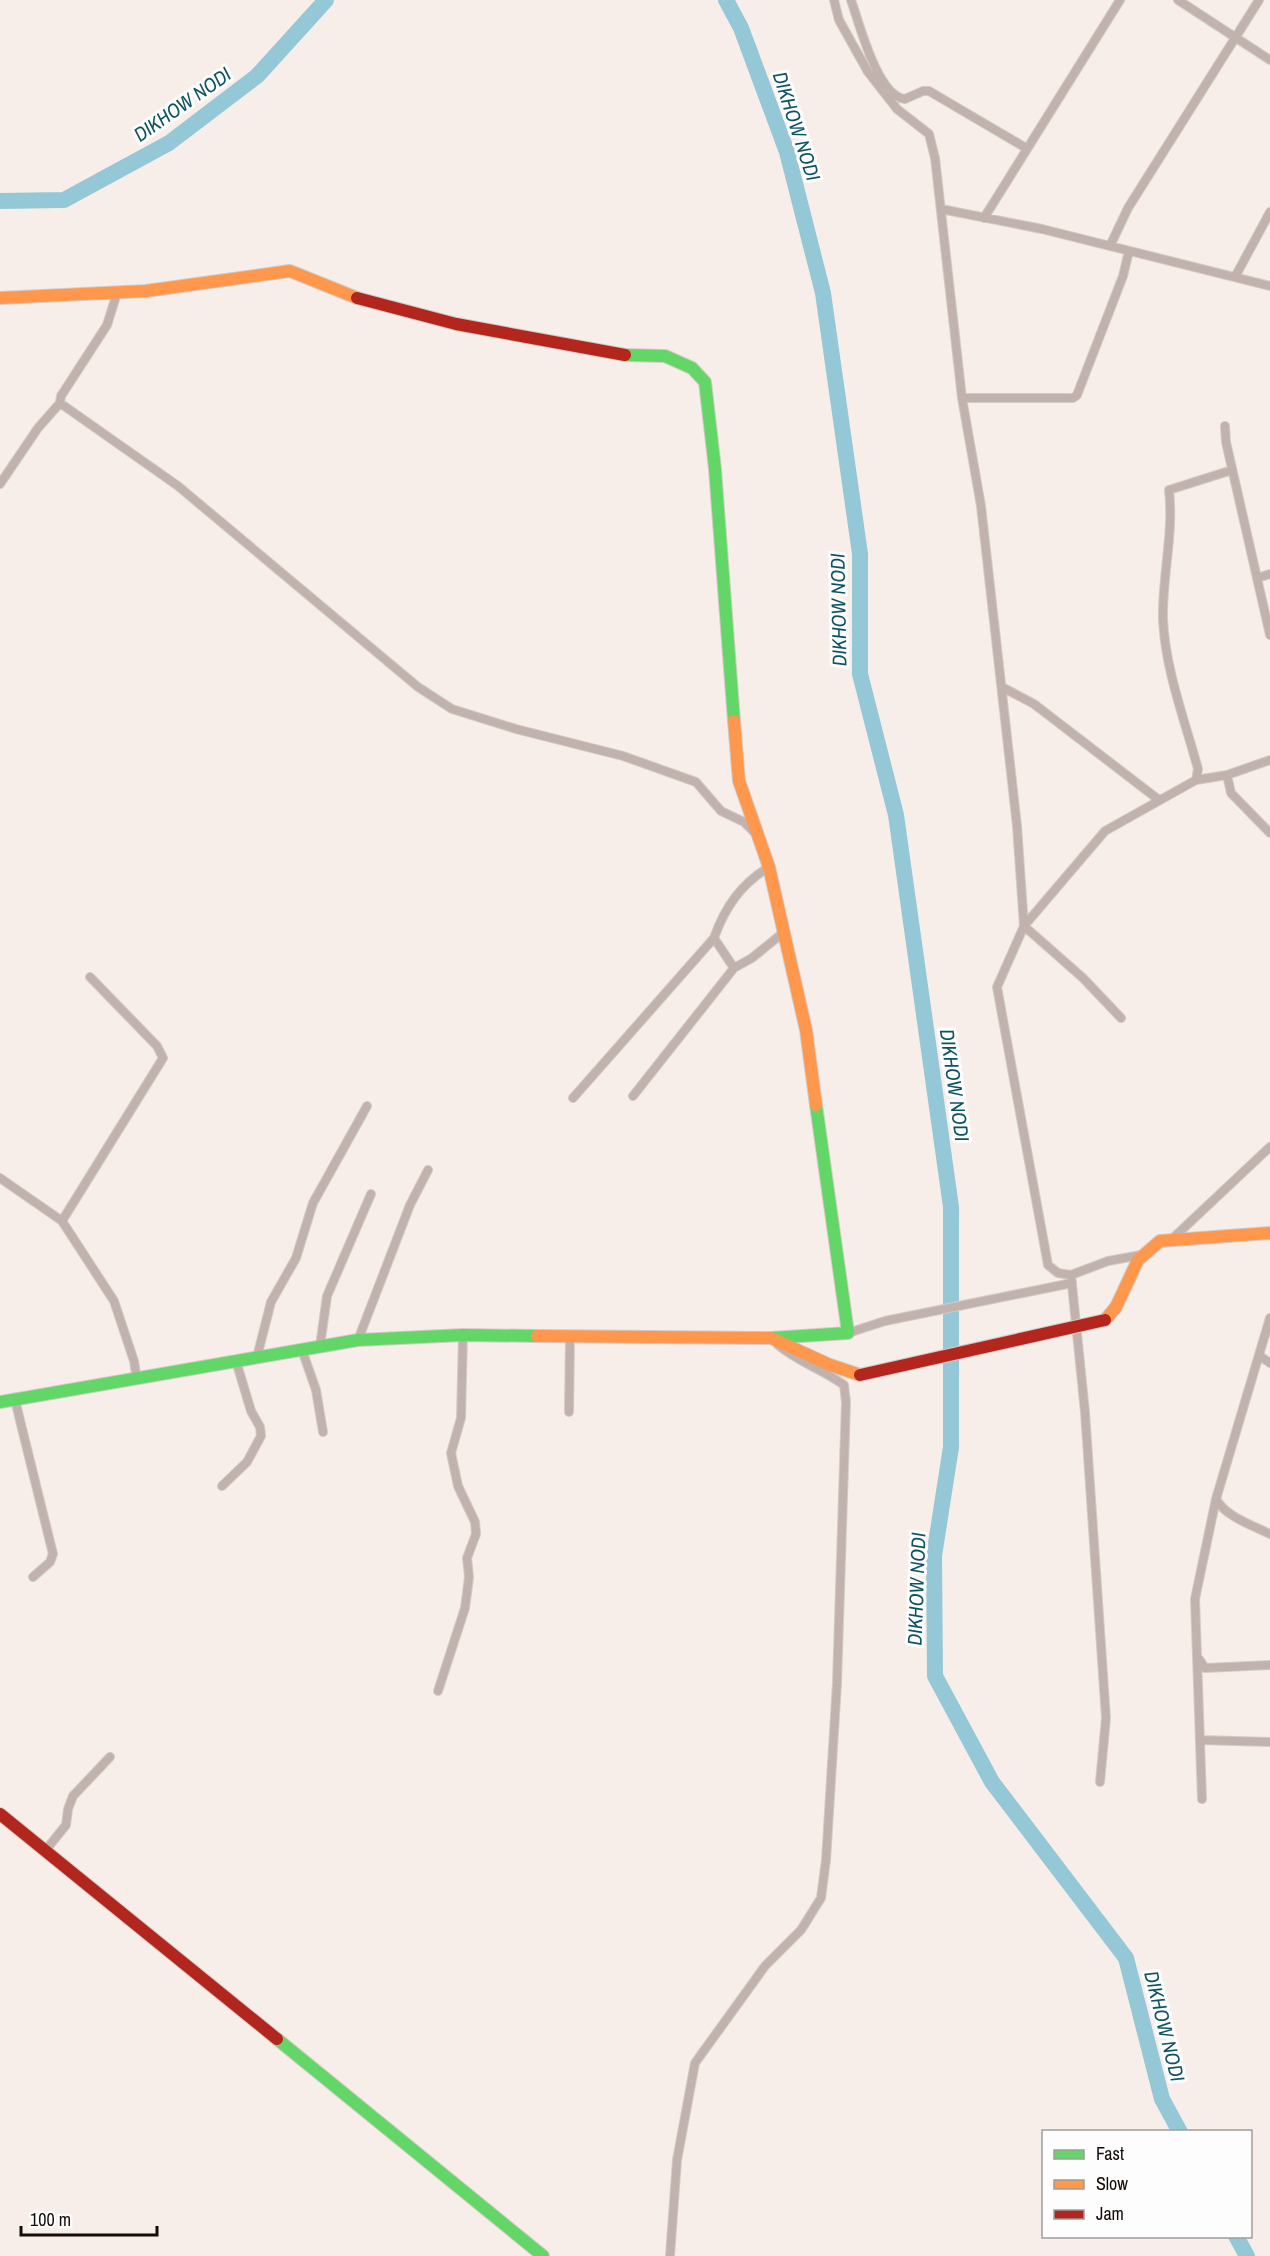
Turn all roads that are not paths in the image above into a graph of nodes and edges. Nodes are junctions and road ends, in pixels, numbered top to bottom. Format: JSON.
{"nodes":[{"id":1,"x":834,"y":0,"type":"edge"},
{"id":2,"x":851,"y":0,"type":"edge"},
{"id":3,"x":1120,"y":0,"type":"edge"},
{"id":4,"x":1178,"y":0,"type":"edge"},
{"id":5,"x":1259,"y":0,"type":"edge"},
{"id":6,"x":1235,"y":37,"type":"junction"},
{"id":7,"x":1270,"y":60,"type":"edge"},
{"id":8,"x":1026,"y":148,"type":"junction"},
{"id":9,"x":941,"y":209,"type":"junction"},
{"id":10,"x":1270,"y":212,"type":"edge"},
{"id":11,"x":984,"y":218,"type":"junction"},
{"id":12,"x":1110,"y":246,"type":"junction"},
{"id":13,"x":1129,"y":251,"type":"junction"},
{"id":14,"x":1234,"y":277,"type":"junction"},
{"id":15,"x":1270,"y":286,"type":"edge"},
{"id":16,"x":117,"y":293,"type":"junction"},
{"id":17,"x":0,"y":298,"type":"edge"},
{"id":18,"x":962,"y":398,"type":"junction"},
{"id":19,"x":60,"y":403,"type":"junction"},
{"id":20,"x":1225,"y":426,"type":"dead end"},
{"id":21,"x":1232,"y":470,"type":"junction"},
{"id":22,"x":0,"y":484,"type":"edge"},
{"id":23,"x":1270,"y":574,"type":"edge"},
{"id":24,"x":1257,"y":579,"type":"junction"},
{"id":25,"x":1270,"y":635,"type":"edge"},
{"id":26,"x":1002,"y":687,"type":"junction"},
{"id":27,"x":1270,"y":760,"type":"edge"},
{"id":28,"x":1227,"y":775,"type":"junction"},
{"id":29,"x":1196,"y":780,"type":"junction"},
{"id":30,"x":1159,"y":801,"type":"junction"},
{"id":31,"x":1270,"y":833,"type":"edge"},
{"id":32,"x":758,"y":835,"type":"junction"},
{"id":33,"x":769,"y":867,"type":"junction"},
{"id":34,"x":1024,"y":926,"type":"junction"},
{"id":35,"x":784,"y":932,"type":"junction"},
{"id":36,"x":714,"y":938,"type":"junction"},
{"id":37,"x":734,"y":968,"type":"junction"},
{"id":38,"x":90,"y":977,"type":"dead end"},
{"id":39,"x":1121,"y":1018,"type":"dead end"},
{"id":40,"x":633,"y":1096,"type":"dead end"},
{"id":41,"x":573,"y":1098,"type":"dead end"},
{"id":42,"x":367,"y":1106,"type":"dead end"},
{"id":43,"x":1270,"y":1147,"type":"edge"},
{"id":44,"x":428,"y":1170,"type":"dead end"},
{"id":45,"x":0,"y":1178,"type":"edge"},
{"id":46,"x":370,"y":1194,"type":"dead end"},
{"id":47,"x":62,"y":1221,"type":"junction"},
{"id":48,"x":1270,"y":1233,"type":"edge"},
{"id":49,"x":1171,"y":1240,"type":"junction"},
{"id":50,"x":1141,"y":1255,"type":"junction"},
{"id":51,"x":1072,"y":1279,"type":"junction"},
{"id":52,"x":1270,"y":1318,"type":"edge"},
{"id":53,"x":848,"y":1333,"type":"junction"},
{"id":54,"x":463,"y":1335,"type":"junction"},
{"id":55,"x":570,"y":1337,"type":"junction"},
{"id":56,"x":771,"y":1338,"type":"junction"},
{"id":57,"x":358,"y":1340,"type":"junction"},
{"id":58,"x":320,"y":1346,"type":"junction"},
{"id":59,"x":302,"y":1350,"type":"junction"},
{"id":60,"x":1260,"y":1356,"type":"junction"},
{"id":61,"x":257,"y":1357,"type":"junction"},
{"id":62,"x":236,"y":1361,"type":"junction"},
{"id":63,"x":1270,"y":1363,"type":"edge"},
{"id":64,"x":137,"y":1380,"type":"junction"},
{"id":65,"x":15,"y":1400,"type":"junction"},
{"id":66,"x":0,"y":1402,"type":"edge"},
{"id":67,"x":569,"y":1412,"type":"dead end"},
{"id":68,"x":323,"y":1432,"type":"dead end"},
{"id":69,"x":222,"y":1486,"type":"dead end"},
{"id":70,"x":1216,"y":1499,"type":"junction"},
{"id":71,"x":1270,"y":1534,"type":"edge"},
{"id":72,"x":33,"y":1577,"type":"dead end"},
{"id":73,"x":1199,"y":1658,"type":"junction"},
{"id":74,"x":1270,"y":1665,"type":"edge"},
{"id":75,"x":438,"y":1691,"type":"dead end"},
{"id":76,"x":1200,"y":1740,"type":"junction"},
{"id":77,"x":1270,"y":1742,"type":"edge"},
{"id":78,"x":110,"y":1757,"type":"dead end"},
{"id":79,"x":1100,"y":1782,"type":"dead end"},
{"id":80,"x":1203,"y":1799,"type":"dead end"},
{"id":81,"x":0,"y":1814,"type":"edge"},
{"id":82,"x":45,"y":1851,"type":"junction"},
{"id":83,"x":543,"y":2256,"type":"edge"},
{"id":84,"x":670,"y":2256,"type":"edge"}],
"edges":[{"from":1,"to":9,"type":"street"},
{"from":2,"to":8,"type":"street"},
{"from":3,"to":8,"type":"street"},
{"from":4,"to":6,"type":"street"},
{"from":5,"to":6,"type":"street"},
{"from":6,"to":7,"type":"street"},
{"from":6,"to":12,"type":"street"},
{"from":8,"to":11,"type":"street"},
{"from":9,"to":11,"type":"street"},
{"from":9,"to":18,"type":"street"},
{"from":10,"to":14,"type":"street"},
{"from":11,"to":12,"type":"street"},
{"from":12,"to":13,"type":"street"},
{"from":13,"to":14,"type":"street"},
{"from":13,"to":18,"type":"street"},
{"from":14,"to":15,"type":"street"},
{"from":16,"to":17,"type":"street"},
{"from":16,"to":19,"type":"street"},
{"from":16,"to":32,"type":"street"},
{"from":18,"to":26,"type":"street"},
{"from":19,"to":22,"type":"street"},
{"from":19,"to":32,"type":"street"},
{"from":20,"to":21,"type":"street"},
{"from":21,"to":24,"type":"street"},
{"from":21,"to":29,"type":"street"},
{"from":23,"to":24,"type":"street"},
{"from":24,"to":25,"type":"street"},
{"from":26,"to":30,"type":"street"},
{"from":26,"to":34,"type":"street"},
{"from":27,"to":28,"type":"street"},
{"from":28,"to":29,"type":"street"},
{"from":28,"to":31,"type":"street"},
{"from":29,"to":30,"type":"street"},
{"from":30,"to":34,"type":"street"},
{"from":32,"to":33,"type":"street"},
{"from":33,"to":35,"type":"street"},
{"from":33,"to":36,"type":"street"},
{"from":34,"to":39,"type":"street"},
{"from":34,"to":51,"type":"street"},
{"from":35,"to":37,"type":"street"},
{"from":35,"to":53,"type":"street"},
{"from":36,"to":37,"type":"street"},
{"from":36,"to":41,"type":"street"},
{"from":37,"to":40,"type":"street"},
{"from":38,"to":47,"type":"street"},
{"from":42,"to":61,"type":"street"},
{"from":43,"to":49,"type":"street"},
{"from":44,"to":57,"type":"street"},
{"from":45,"to":47,"type":"street"},
{"from":46,"to":58,"type":"street"},
{"from":47,"to":64,"type":"street"},
{"from":48,"to":49,"type":"street"},
{"from":49,"to":50,"type":"street"},
{"from":50,"to":51,"type":"street"},
{"from":50,"to":56,"type":"street","bridge":true},
{"from":51,"to":53,"type":"street"},
{"from":51,"to":79,"type":"street"},
{"from":52,"to":60,"type":"street"},
{"from":53,"to":56,"type":"street"},
{"from":54,"to":55,"type":"street"},
{"from":54,"to":57,"type":"street"},
{"from":54,"to":75,"type":"street"},
{"from":55,"to":56,"type":"street"},
{"from":55,"to":67,"type":"street"},
{"from":56,"to":84,"type":"street"},
{"from":57,"to":58,"type":"street"},
{"from":58,"to":59,"type":"street"},
{"from":59,"to":61,"type":"street"},
{"from":59,"to":68,"type":"street"},
{"from":60,"to":63,"type":"street"},
{"from":60,"to":70,"type":"street"},
{"from":61,"to":62,"type":"street"},
{"from":62,"to":64,"type":"street"},
{"from":62,"to":69,"type":"street"},
{"from":64,"to":65,"type":"street"},
{"from":65,"to":66,"type":"street"},
{"from":65,"to":72,"type":"street"},
{"from":70,"to":71,"type":"street"},
{"from":70,"to":73,"type":"street"},
{"from":73,"to":74,"type":"street"},
{"from":73,"to":76,"type":"street"},
{"from":76,"to":77,"type":"street"},
{"from":76,"to":80,"type":"street"},
{"from":78,"to":82,"type":"street"},
{"from":81,"to":82,"type":"street"},
{"from":82,"to":83,"type":"street"}]}
